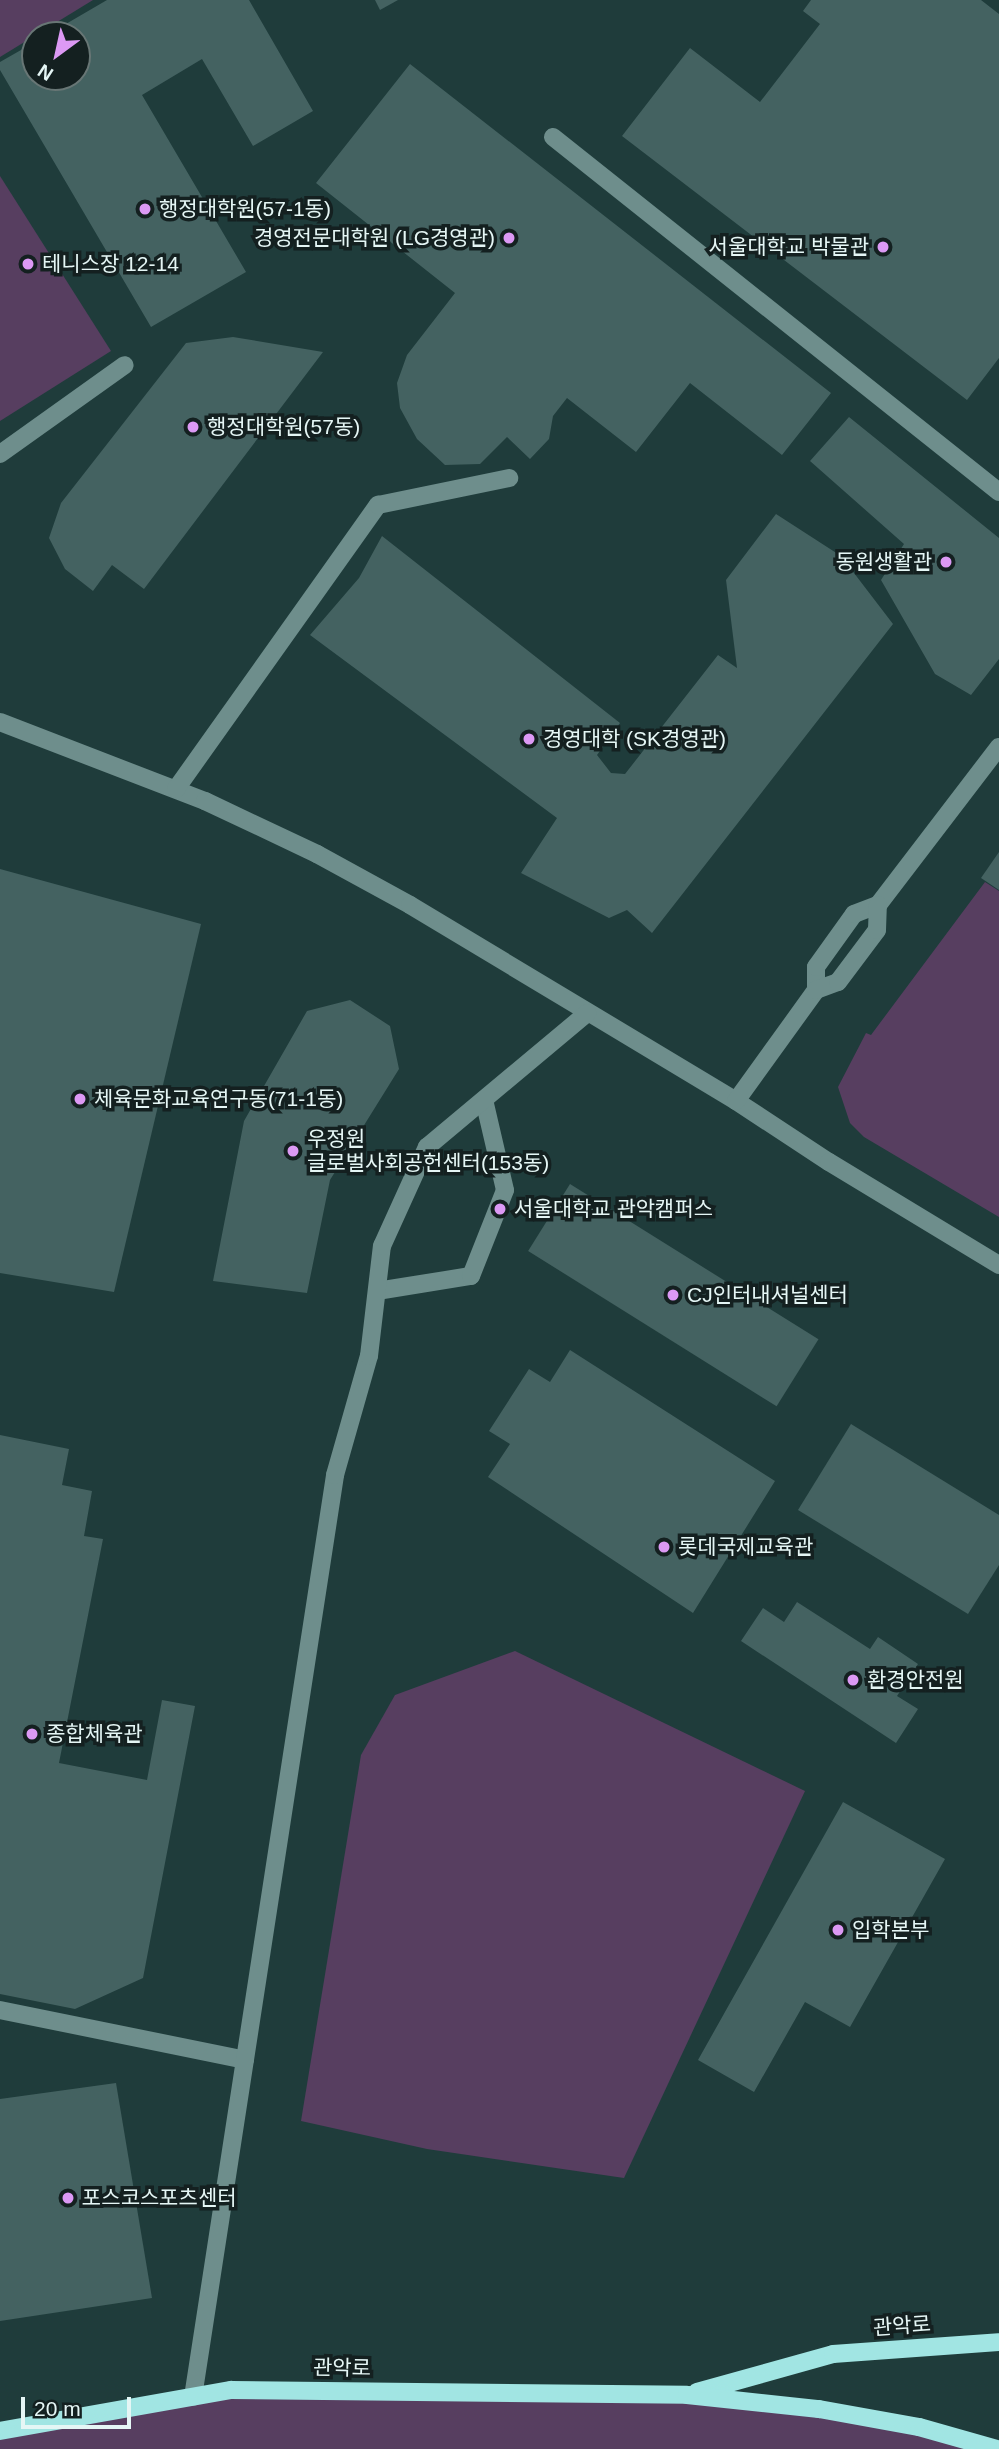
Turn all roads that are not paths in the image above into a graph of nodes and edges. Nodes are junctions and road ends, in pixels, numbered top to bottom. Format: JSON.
{"nodes":[{"id":1,"x":553,"y":137,"type":"dead end"},
{"id":2,"x":125,"y":365,"type":"dead end"},
{"id":3,"x":0,"y":454,"type":"edge"},
{"id":4,"x":509,"y":478,"type":"dead end"},
{"id":5,"x":999,"y":492,"type":"edge"},
{"id":6,"x":0,"y":722,"type":"edge"},
{"id":7,"x":999,"y":747,"type":"edge"},
{"id":8,"x":176,"y":789,"type":"junction"},
{"id":9,"x":878,"y":905,"type":"junction"},
{"id":10,"x":816,"y":990,"type":"junction"},
{"id":11,"x":587,"y":1013,"type":"junction"},
{"id":12,"x":484,"y":1100,"type":"junction"},
{"id":13,"x":736,"y":1101,"type":"junction"},
{"id":14,"x":999,"y":1265,"type":"edge"},
{"id":15,"x":377,"y":1291,"type":"junction"},
{"id":16,"x":0,"y":2010,"type":"edge"},
{"id":17,"x":245,"y":2060,"type":"junction"},
{"id":18,"x":999,"y":2342,"type":"edge"},
{"id":19,"x":687,"y":2395,"type":"junction"},
{"id":20,"x":193,"y":2397,"type":"junction"},
{"id":21,"x":0,"y":2431,"type":"edge"},
{"id":22,"x":997,"y":2449,"type":"edge"}],
"edges":[{"from":1,"to":5,"type":"street"},
{"from":2,"to":3,"type":"street"},
{"from":4,"to":8,"type":"street"},
{"from":6,"to":8,"type":"street"},
{"from":7,"to":9,"type":"street"},
{"from":8,"to":11,"type":"street"},
{"from":9,"to":10,"type":"street"},
{"from":9,"to":10,"type":"street"},
{"from":10,"to":13,"type":"street"},
{"from":11,"to":12,"type":"street"},
{"from":11,"to":13,"type":"street"},
{"from":12,"to":15,"type":"street"},
{"from":12,"to":15,"type":"street"},
{"from":13,"to":14,"type":"street"},
{"from":15,"to":17,"type":"street"},
{"from":16,"to":17,"type":"street"},
{"from":17,"to":20,"type":"street"},
{"from":18,"to":19,"type":"main road","name":"관악로"},
{"from":19,"to":20,"type":"main road","name":"관악로"},
{"from":19,"to":22,"type":"main road","name":"관악로"},
{"from":20,"to":21,"type":"main road","name":"관악로"}]}
